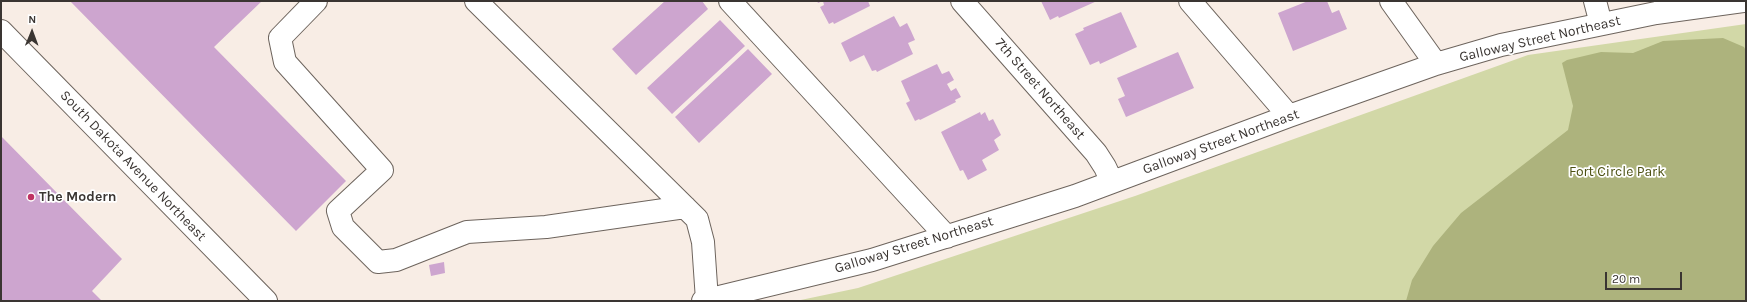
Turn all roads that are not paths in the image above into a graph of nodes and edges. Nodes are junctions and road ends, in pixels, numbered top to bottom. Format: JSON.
{"nodes":[{"id":1,"x":316,"y":1,"type":"edge"},
{"id":2,"x":476,"y":1,"type":"edge"},
{"id":3,"x":730,"y":1,"type":"edge"},
{"id":4,"x":962,"y":1,"type":"edge"},
{"id":5,"x":1190,"y":1,"type":"edge"},
{"id":6,"x":1390,"y":1,"type":"edge"},
{"id":7,"x":1595,"y":1,"type":"edge"},
{"id":8,"x":1743,"y":1,"type":"edge"},
{"id":9,"x":1601,"y":24,"type":"junction"},
{"id":10,"x":1,"y":31,"type":"edge"},
{"id":11,"x":1436,"y":64,"type":"junction"},
{"id":12,"x":1288,"y":116,"type":"junction"},
{"id":13,"x":1112,"y":182,"type":"junction"},
{"id":14,"x":685,"y":207,"type":"junction"},
{"id":15,"x":947,"y":236,"type":"junction"},
{"id":16,"x":705,"y":300,"type":"edge"},
{"id":17,"x":266,"y":301,"type":"edge"}],
"edges":[{"from":1,"to":14,"type":"street"},
{"from":2,"to":14,"type":"street"},
{"from":3,"to":15,"type":"street"},
{"from":4,"to":13,"type":"street","name":"7th Street Northeast"},
{"from":5,"to":12,"type":"street"},
{"from":6,"to":11,"type":"street"},
{"from":7,"to":9,"type":"street"},
{"from":8,"to":9,"type":"street","name":"Galloway Street Northeast"},
{"from":9,"to":11,"type":"street","name":"Galloway Street Northeast"},
{"from":10,"to":17,"type":"street","name":"South Dakota Avenue Northeast"},
{"from":11,"to":12,"type":"street","name":"Galloway Street Northeast"},
{"from":12,"to":13,"type":"street","name":"Galloway Street Northeast"},
{"from":13,"to":15,"type":"street","name":"Galloway Street Northeast"},
{"from":14,"to":16,"type":"street"},
{"from":15,"to":16,"type":"street","name":"Galloway Street Northeast"}]}
